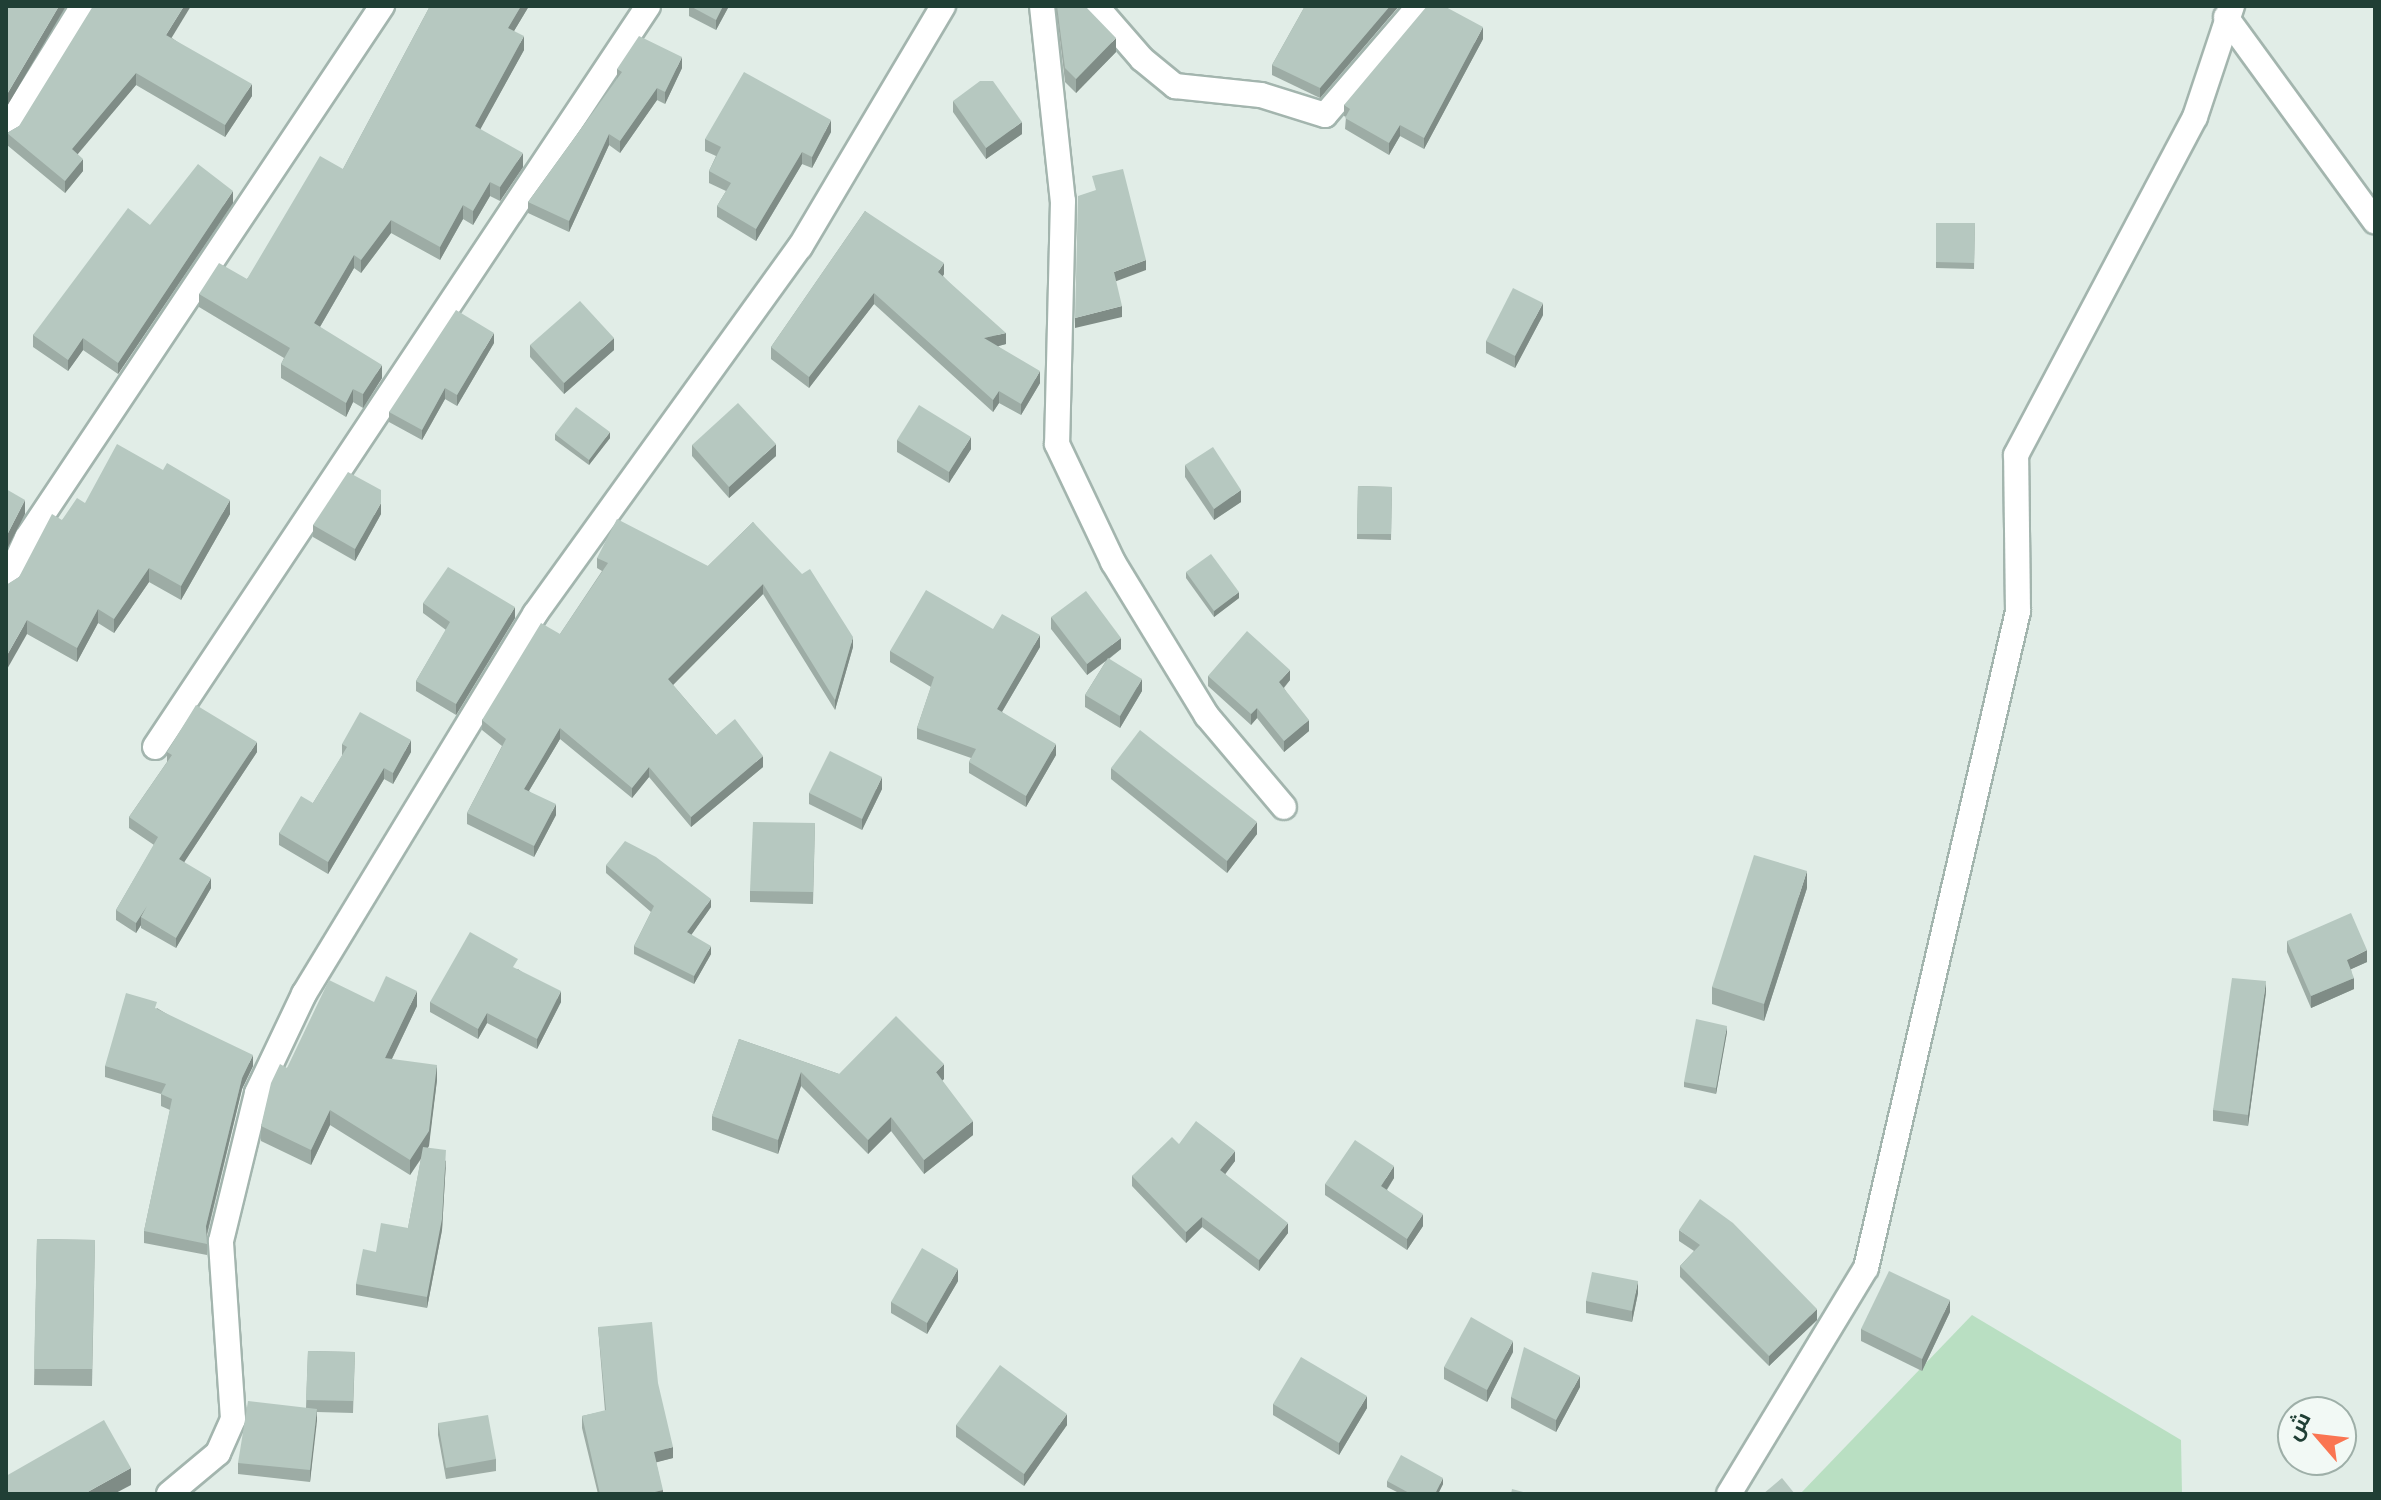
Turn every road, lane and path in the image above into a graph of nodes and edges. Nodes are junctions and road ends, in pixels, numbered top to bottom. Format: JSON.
{"nodes":[{"id":1,"x":83,"y":6,"type":"edge"},
{"id":2,"x":382,"y":6,"type":"edge"},
{"id":3,"x":648,"y":6,"type":"edge"},
{"id":4,"x":943,"y":6,"type":"edge"},
{"id":5,"x":1042,"y":6,"type":"edge"},
{"id":6,"x":1096,"y":6,"type":"edge"},
{"id":7,"x":1419,"y":6,"type":"edge"},
{"id":8,"x":2229,"y":12,"type":"edge"},
{"id":9,"x":6,"y":130,"type":"edge"},
{"id":10,"x":2375,"y":221,"type":"edge"},
{"id":11,"x":6,"y":584,"type":"edge"},
{"id":12,"x":155,"y":747,"type":"dead end"},
{"id":13,"x":1284,"y":807,"type":"dead end"},
{"id":14,"x":169,"y":1494,"type":"edge"},
{"id":15,"x":1729,"y":1494,"type":"edge"}],
"edges":[{"from":1,"to":9,"type":"street"},
{"from":2,"to":11,"type":"street"},
{"from":3,"to":12,"type":"street"},
{"from":4,"to":14,"type":"street"},
{"from":5,"to":13,"type":"street"},
{"from":6,"to":7,"type":"street"},
{"from":8,"to":10,"type":"street"},
{"from":8,"to":15,"type":"street"}]}
